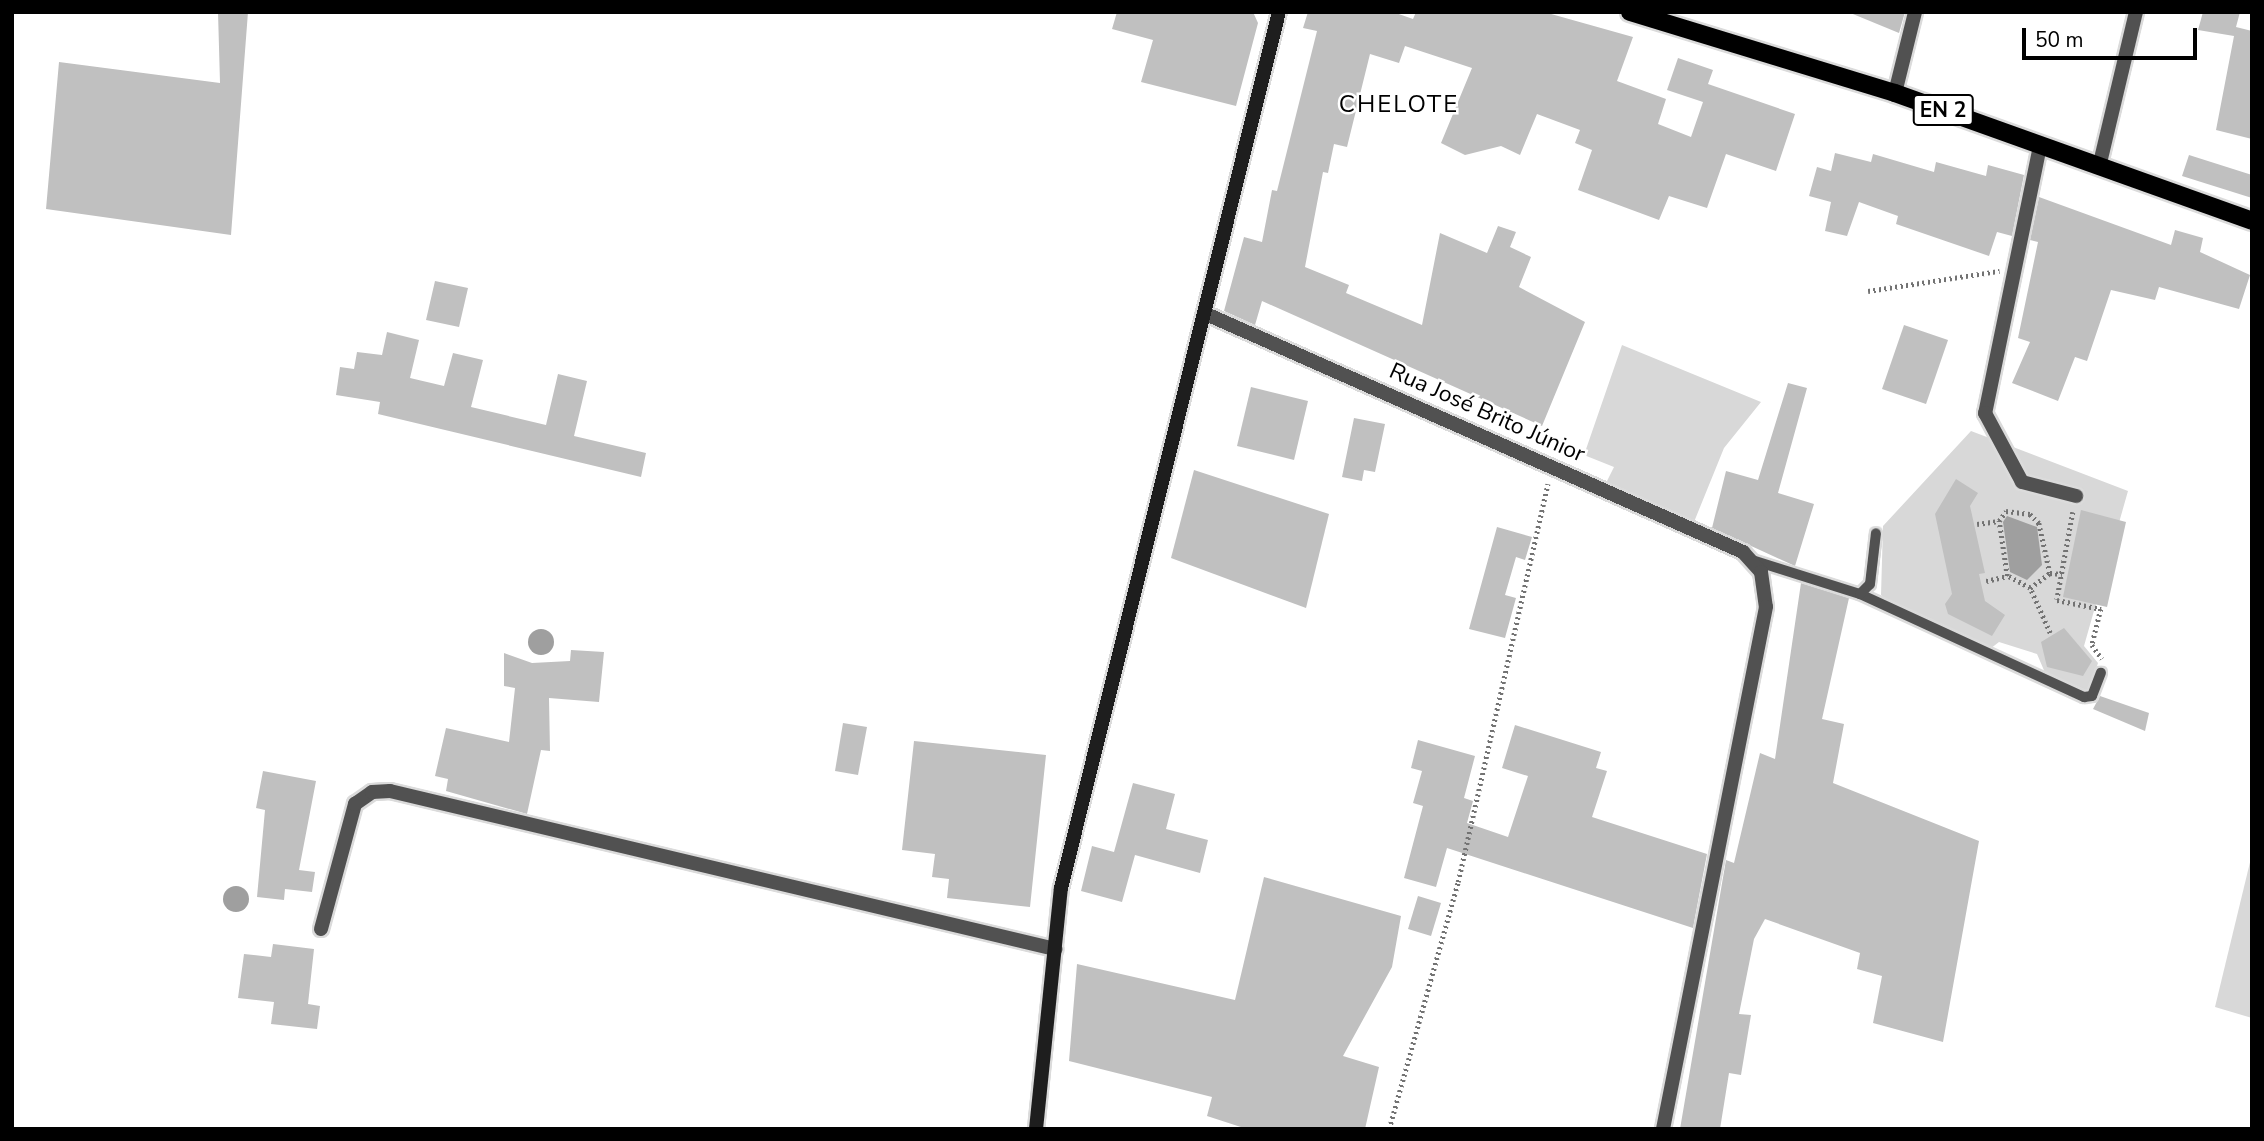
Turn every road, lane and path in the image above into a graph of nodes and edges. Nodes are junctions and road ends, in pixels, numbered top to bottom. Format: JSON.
{"nodes":[{"id":1,"x":1269,"y":12,"type":"edge"},
{"id":2,"x":1279,"y":12,"type":"edge"},
{"id":3,"x":1630,"y":12,"type":"edge"},
{"id":4,"x":1915,"y":12,"type":"edge"},
{"id":5,"x":2136,"y":12,"type":"edge"},
{"id":6,"x":1273,"y":36,"type":"junction"},
{"id":7,"x":1895,"y":93,"type":"junction"},
{"id":8,"x":2040,"y":146,"type":"junction"},
{"id":9,"x":2099,"y":167,"type":"junction"},
{"id":10,"x":2252,"y":221,"type":"edge"},
{"id":11,"x":2016,"y":267,"type":"junction"},
{"id":12,"x":1868,"y":291,"type":"dead end"},
{"id":13,"x":1204,"y":313,"type":"junction"},
{"id":14,"x":1549,"y":466,"type":"junction"},
{"id":15,"x":2076,"y":496,"type":"joint"},
{"id":16,"x":1999,"y":521,"type":"junction"},
{"id":17,"x":1977,"y":524,"type":"dead end"},
{"id":18,"x":1876,"y":533,"type":"dead end"},
{"id":19,"x":1749,"y":559,"type":"junction"},
{"id":20,"x":2050,"y":573,"type":"junction"},
{"id":21,"x":2062,"y":574,"type":"junction"},
{"id":22,"x":2007,"y":576,"type":"junction"},
{"id":23,"x":1986,"y":581,"type":"dead end"},
{"id":24,"x":2030,"y":589,"type":"junction"},
{"id":25,"x":1860,"y":594,"type":"junction"},
{"id":26,"x":2050,"y":633,"type":"dead end"},
{"id":27,"x":2101,"y":673,"type":"joint"},
{"id":28,"x":321,"y":929,"type":"dead end"},
{"id":29,"x":1055,"y":949,"type":"junction"},
{"id":30,"x":1036,"y":1129,"type":"edge"},
{"id":31,"x":1389,"y":1129,"type":"edge"},
{"id":32,"x":1663,"y":1129,"type":"edge"}],
"edges":[{"from":1,"to":6,"type":"street"},
{"from":2,"to":6,"type":"street"},
{"from":3,"to":7,"type":"main road","number":"EN 2"},
{"from":4,"to":7,"type":"street"},
{"from":5,"to":9,"type":"street"},
{"from":6,"to":13,"type":"street"},
{"from":7,"to":8,"type":"main road","number":"EN 2"},
{"from":8,"to":9,"type":"main road","number":"EN 2"},
{"from":8,"to":11,"type":"street"},
{"from":9,"to":10,"type":"main road","number":"EN 2"},
{"from":11,"to":12,"type":"path"},
{"from":11,"to":15,"type":"street"},
{"from":13,"to":14,"type":"street","name":"Rua José Brito Júnior"},
{"from":13,"to":29,"type":"street"},
{"from":14,"to":19,"type":"street","name":"Rua José Brito Júnior"},
{"from":14,"to":31,"type":"path"},
{"from":15,"to":21,"type":"path"},
{"from":16,"to":17,"type":"path"},
{"from":16,"to":20,"type":"path"},
{"from":16,"to":22,"type":"path"},
{"from":18,"to":25,"type":"lane"},
{"from":19,"to":25,"type":"lane"},
{"from":19,"to":32,"type":"street"},
{"from":20,"to":21,"type":"path"},
{"from":20,"to":24,"type":"path"},
{"from":21,"to":27,"type":"path"},
{"from":22,"to":23,"type":"path"},
{"from":22,"to":24,"type":"path"},
{"from":24,"to":26,"type":"path"},
{"from":25,"to":27,"type":"lane"},
{"from":28,"to":29,"type":"street"},
{"from":29,"to":30,"type":"street"}]}
